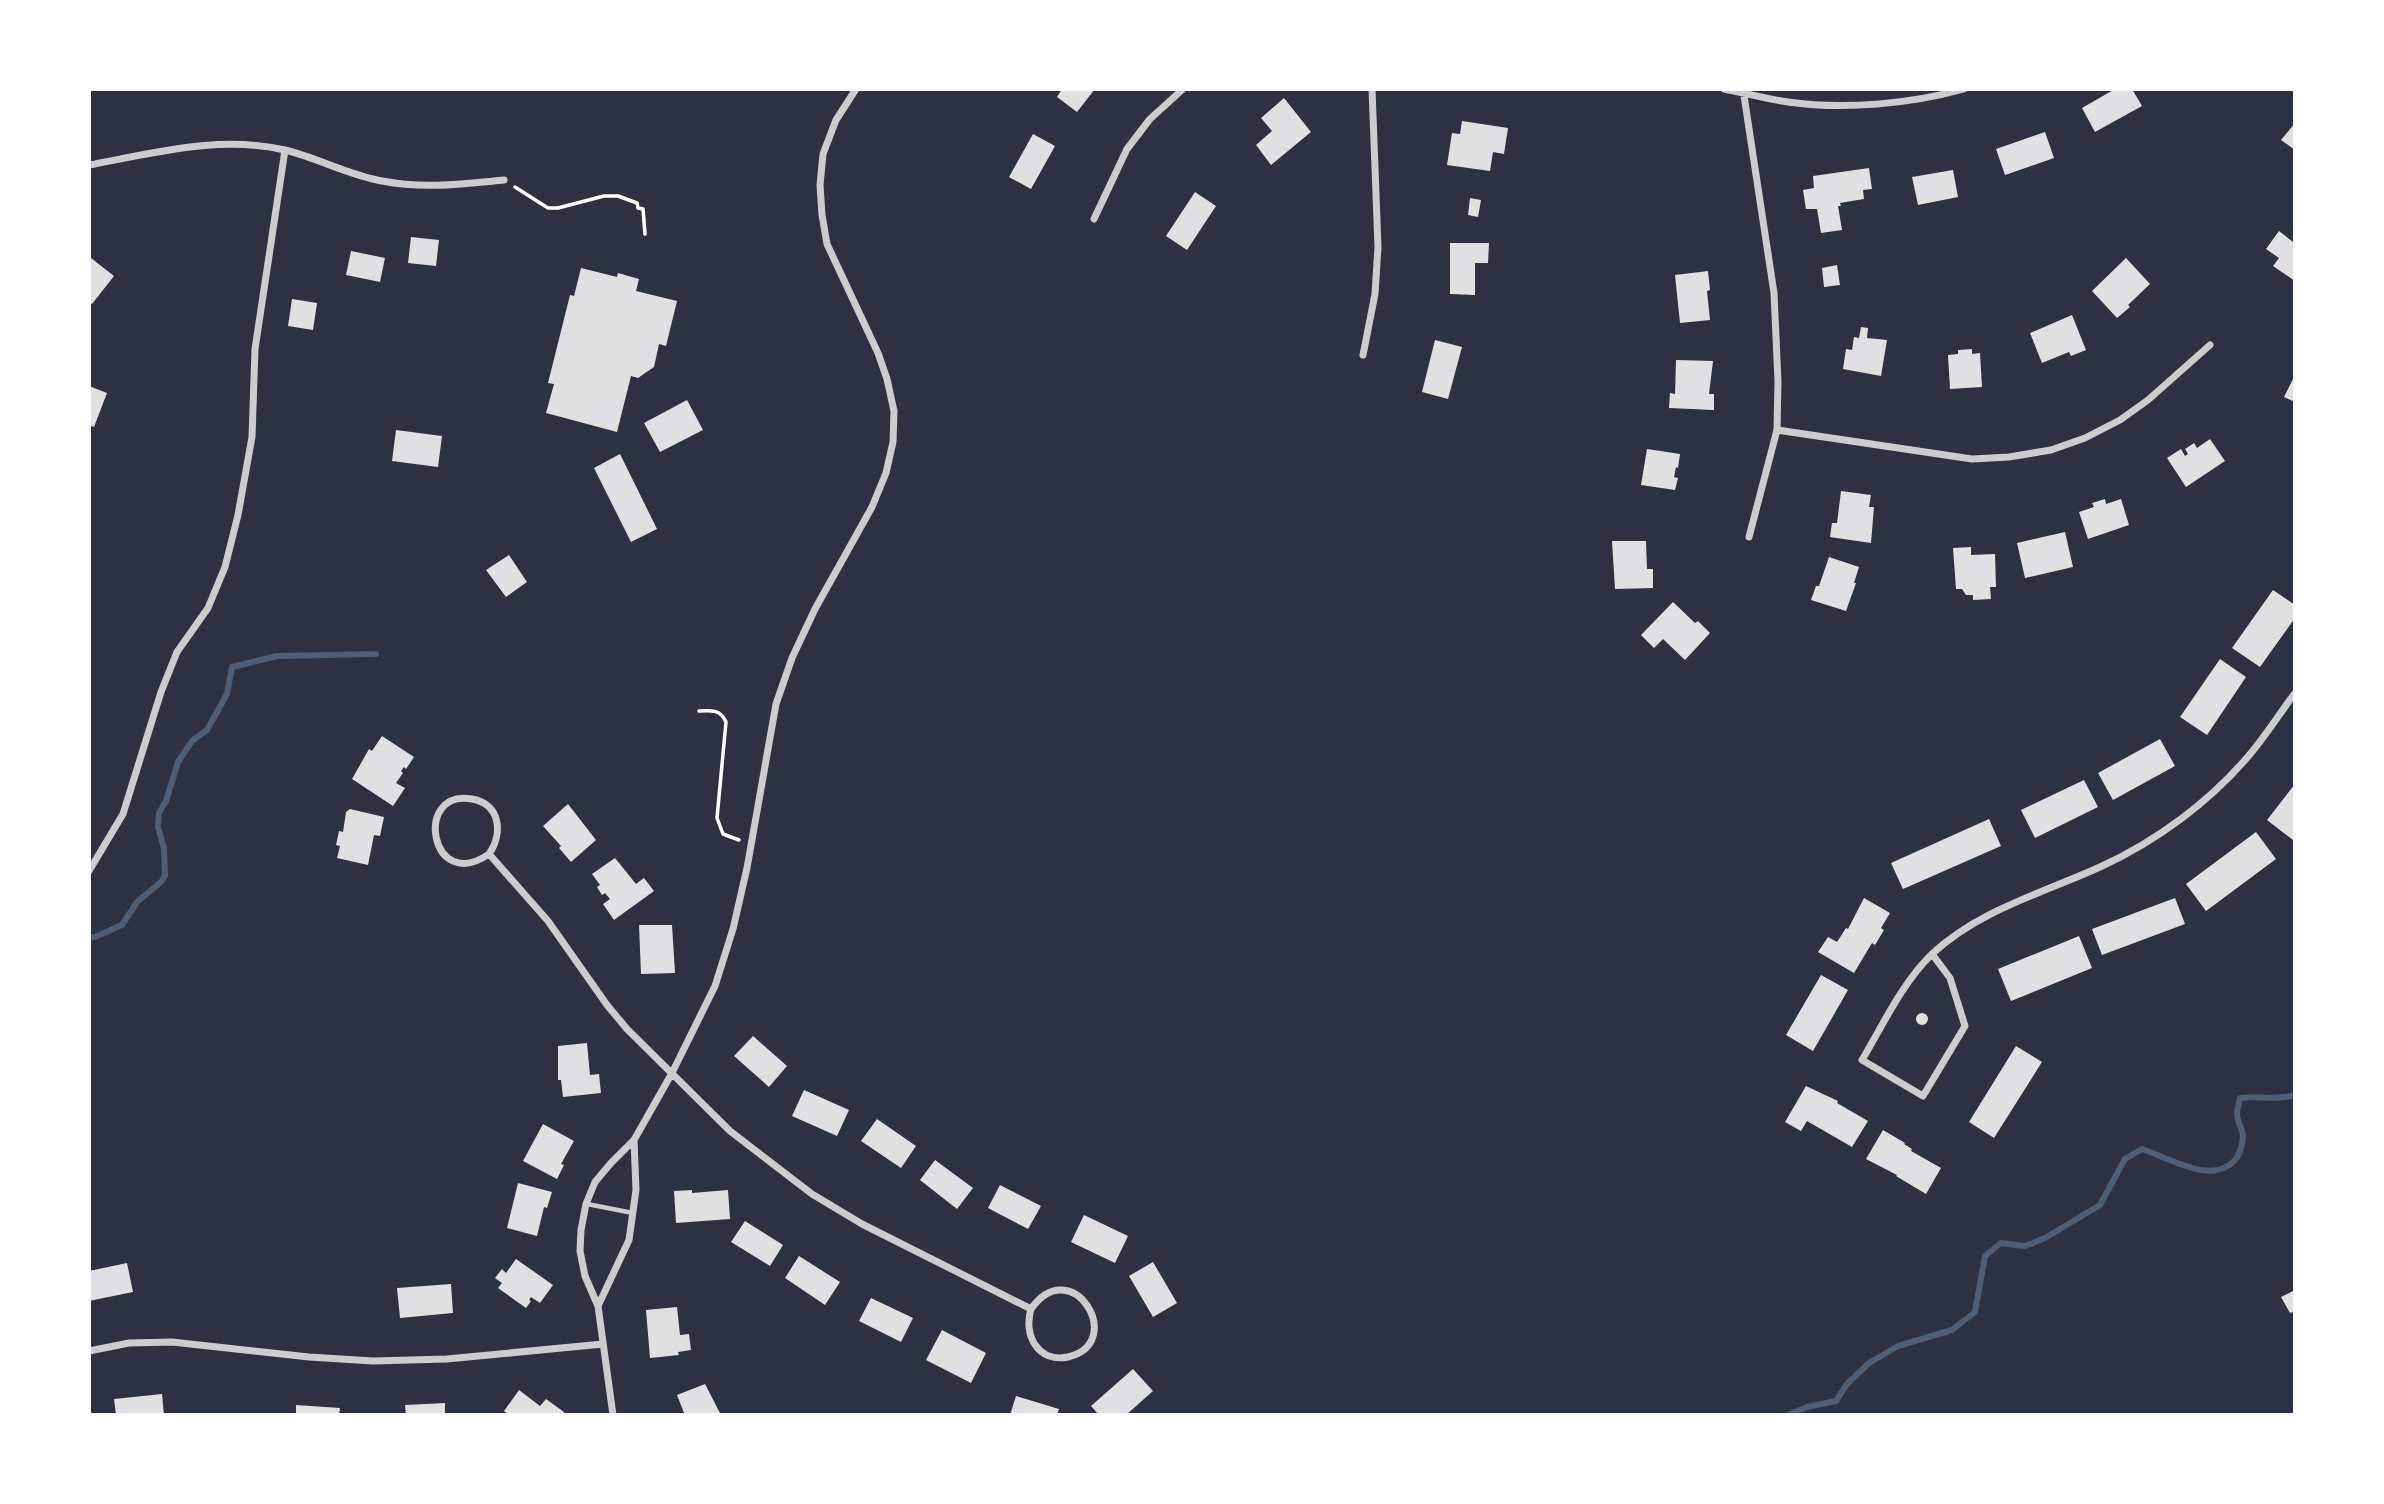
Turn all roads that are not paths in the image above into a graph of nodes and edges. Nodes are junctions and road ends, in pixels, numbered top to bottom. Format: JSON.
{"nodes":[{"id":1,"x":856,"y":89,"type":"edge"},
{"id":2,"x":1183,"y":89,"type":"edge"},
{"id":3,"x":1373,"y":89,"type":"edge"},
{"id":4,"x":1724,"y":89,"type":"edge"},
{"id":5,"x":1964,"y":89,"type":"edge"},
{"id":6,"x":1743,"y":91,"type":"edge"},
{"id":7,"x":285,"y":150,"type":"junction"},
{"id":8,"x":89,"y":164,"type":"edge"},
{"id":9,"x":504,"y":180,"type":"road end"},
{"id":10,"x":1094,"y":219,"type":"dead end"},
{"id":11,"x":2210,"y":345,"type":"dead end"},
{"id":12,"x":1363,"y":355,"type":"dead end"},
{"id":13,"x":1777,"y":430,"type":"junction"},
{"id":14,"x":1749,"y":537,"type":"dead end"},
{"id":15,"x":2295,"y":693,"type":"edge"},
{"id":16,"x":489,"y":854,"type":"junction"},
{"id":17,"x":89,"y":871,"type":"edge"},
{"id":18,"x":1932,"y":954,"type":"junction"},
{"id":19,"x":672,"y":1073,"type":"junction"},
{"id":20,"x":634,"y":1140,"type":"junction"},
{"id":21,"x":586,"y":1204,"type":"junction"},
{"id":22,"x":634,"y":1213,"type":"junction"},
{"id":23,"x":598,"y":1306,"type":"junction"},
{"id":24,"x":1031,"y":1309,"type":"junction"},
{"id":25,"x":603,"y":1344,"type":"junction"},
{"id":26,"x":89,"y":1351,"type":"edge"},
{"id":27,"x":612,"y":1405,"type":"junction"},
{"id":28,"x":613,"y":1415,"type":"edge"},
{"id":29,"x":619,"y":1415,"type":"edge"}],
"edges":[{"from":1,"to":19,"type":"street"},
{"from":2,"to":10,"type":"street"},
{"from":3,"to":12,"type":"street"},
{"from":4,"to":6,"type":"street"},
{"from":5,"to":6,"type":"street"},
{"from":6,"to":13,"type":"street"},
{"from":7,"to":8,"type":"street"},
{"from":7,"to":9,"type":"street"},
{"from":7,"to":17,"type":"street"},
{"from":11,"to":13,"type":"street"},
{"from":13,"to":14,"type":"street"},
{"from":15,"to":18,"type":"street"},
{"from":16,"to":16,"type":"street"},
{"from":16,"to":19,"type":"street"},
{"from":18,"to":18,"type":"street"},
{"from":19,"to":20,"type":"street"},
{"from":19,"to":24,"type":"street"},
{"from":20,"to":21,"type":"street"},
{"from":20,"to":22,"type":"street"},
{"from":21,"to":22,"type":"lane"},
{"from":21,"to":23,"type":"street"},
{"from":22,"to":23,"type":"street"},
{"from":23,"to":25,"type":"street"},
{"from":24,"to":24,"type":"street"},
{"from":25,"to":26,"type":"street"},
{"from":25,"to":27,"type":"street"},
{"from":27,"to":28,"type":"street"},
{"from":27,"to":29,"type":"street"}]}
